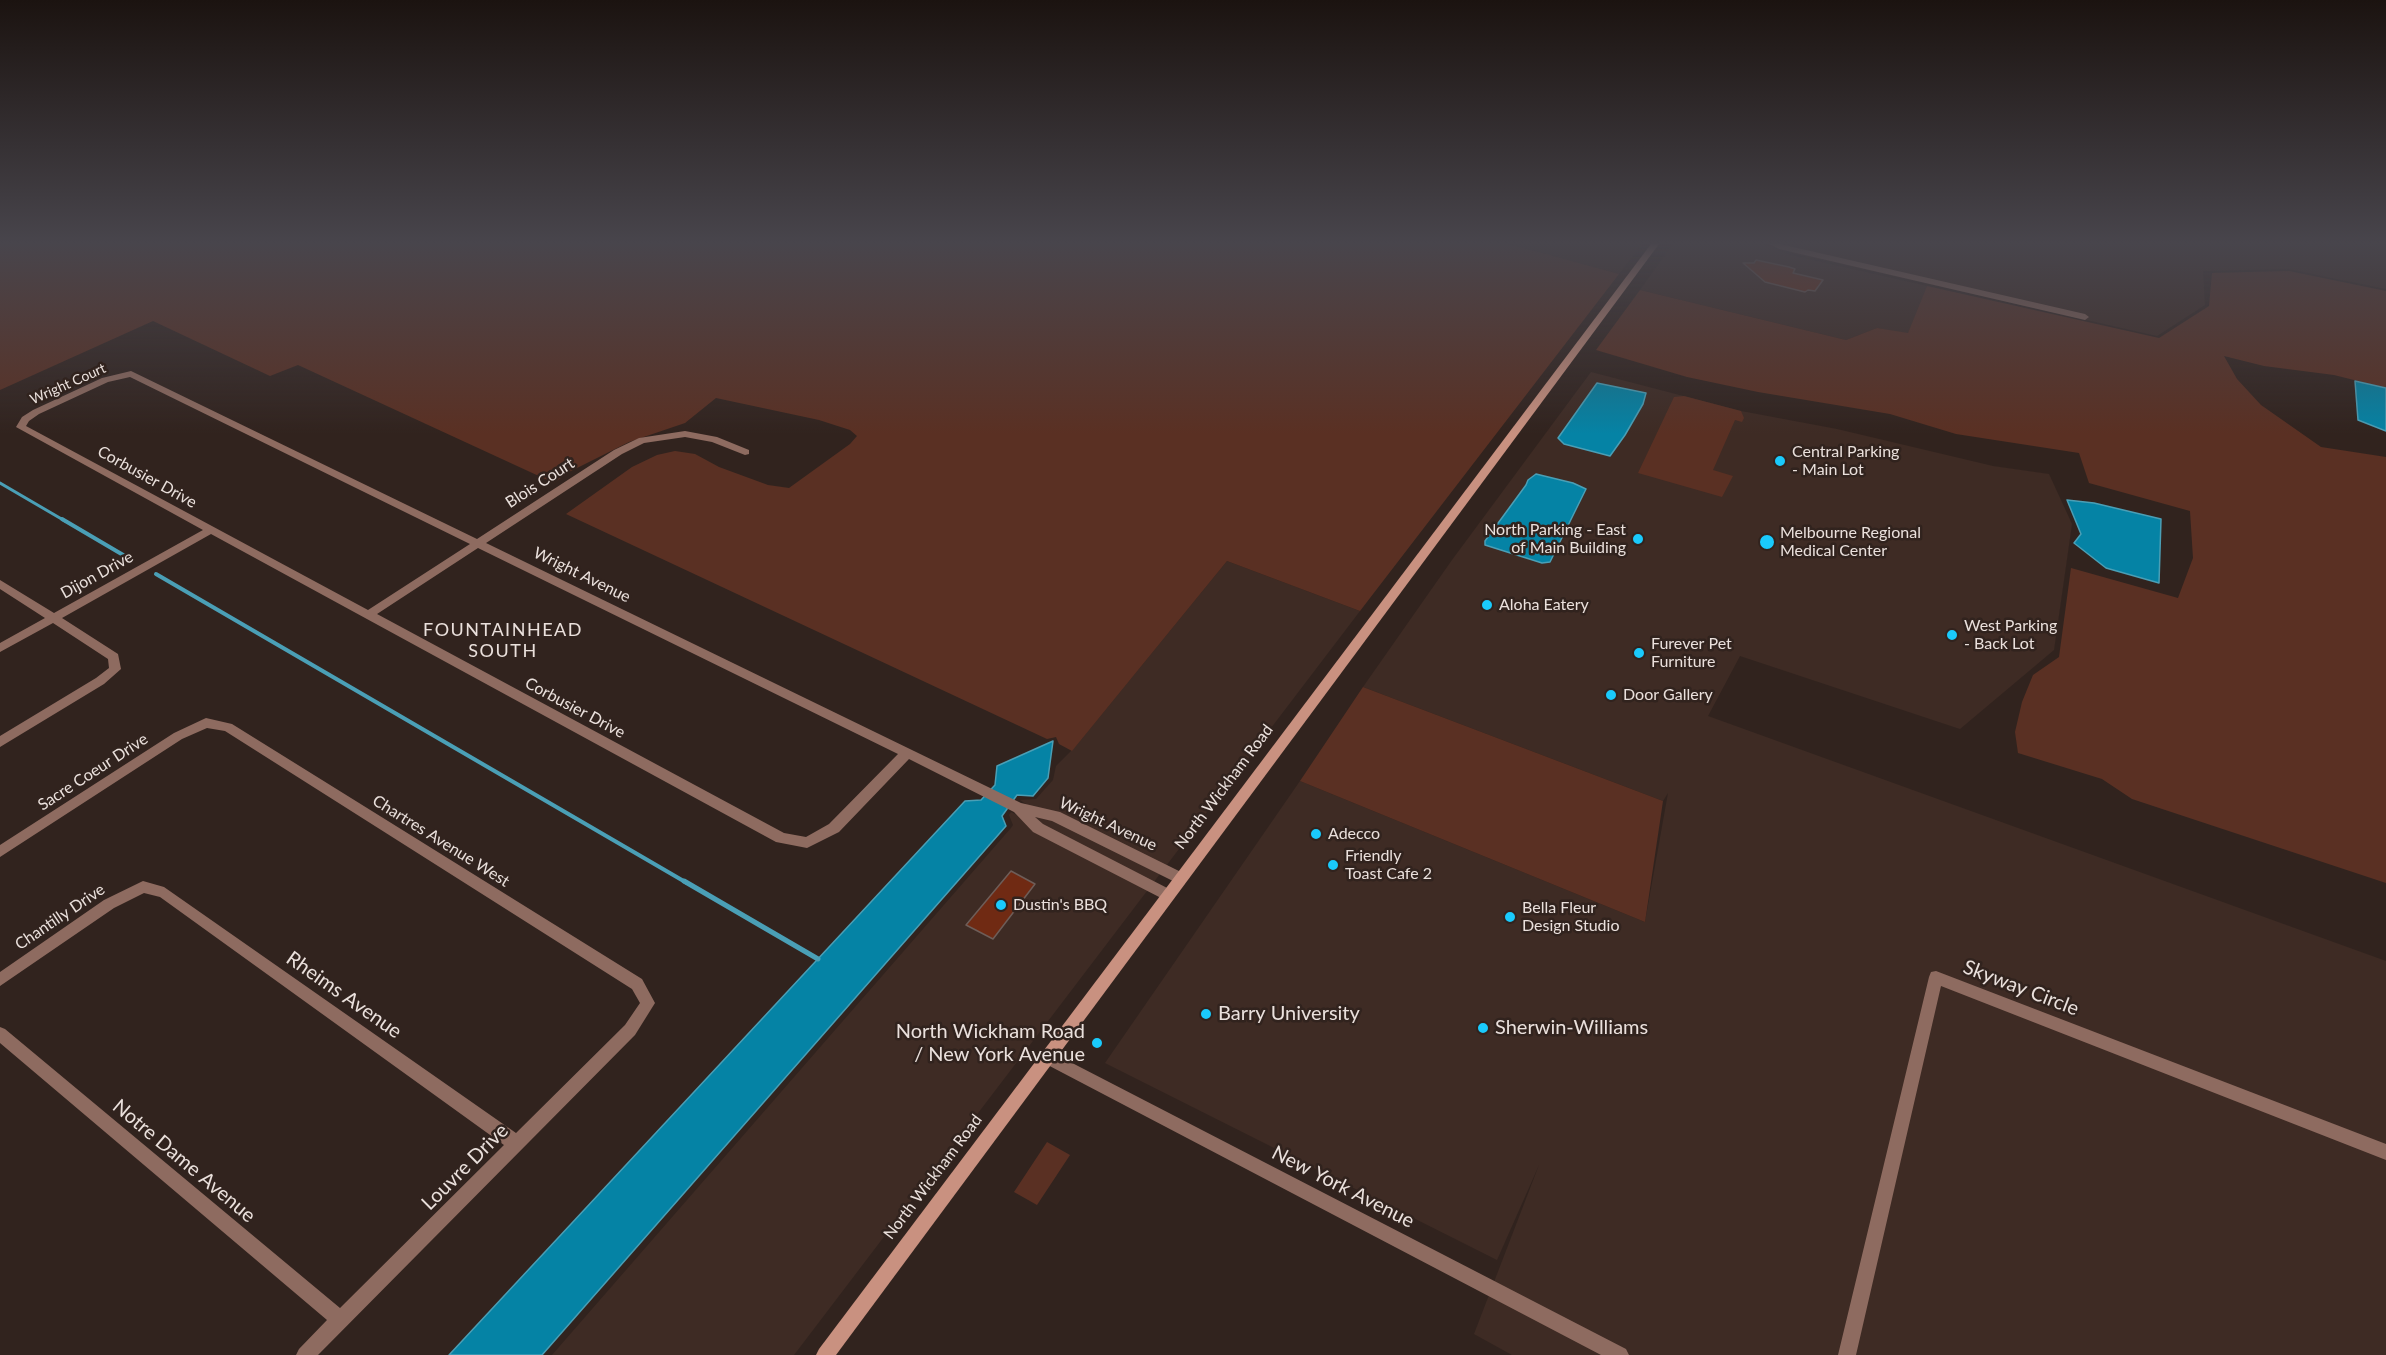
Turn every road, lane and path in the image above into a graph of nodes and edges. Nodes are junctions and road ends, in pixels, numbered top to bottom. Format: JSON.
{"nodes":[{"id":1,"x":1608,"y":307,"type":"edge"},
{"id":2,"x":2042,"y":307,"type":"edge"},
{"id":3,"x":2085,"y":317,"type":"dead end"},
{"id":4,"x":131,"y":374,"type":"joint"},
{"id":5,"x":21,"y":427,"type":"joint"},
{"id":6,"x":746,"y":452,"type":"dead end"},
{"id":7,"x":211,"y":530,"type":"junction"},
{"id":8,"x":477,"y":543,"type":"junction"},
{"id":9,"x":0,"y":584,"type":"edge"},
{"id":10,"x":368,"y":615,"type":"junction"},
{"id":11,"x":54,"y":618,"type":"junction"},
{"id":12,"x":0,"y":648,"type":"edge"},
{"id":13,"x":206,"y":723,"type":"joint"},
{"id":14,"x":0,"y":742,"type":"edge"},
{"id":15,"x":907,"y":753,"type":"junction"},
{"id":16,"x":1018,"y":808,"type":"junction"},
{"id":17,"x":0,"y":852,"type":"edge"},
{"id":18,"x":1180,"y":878,"type":"junction"},
{"id":19,"x":142,"y":887,"type":"joint"},
{"id":20,"x":1168,"y":895,"type":"junction"},
{"id":21,"x":0,"y":980,"type":"edge"},
{"id":22,"x":648,"y":1003,"type":"joint"},
{"id":23,"x":0,"y":1034,"type":"edge"},
{"id":24,"x":1047,"y":1057,"type":"junction"},
{"id":25,"x":517,"y":1144,"type":"junction"},
{"id":26,"x":2386,"y":1152,"type":"edge"},
{"id":27,"x":341,"y":1320,"type":"junction"},
{"id":28,"x":305,"y":1355,"type":"edge"},
{"id":29,"x":825,"y":1355,"type":"edge"},
{"id":30,"x":1620,"y":1355,"type":"edge"},
{"id":31,"x":1847,"y":1355,"type":"edge"}],
"edges":[{"from":1,"to":18,"type":"main road","name":"North Wickham Road"},
{"from":2,"to":3,"type":"street"},
{"from":4,"to":5,"type":"street","name":"Wright Court"},
{"from":4,"to":8,"type":"street","name":"Wright Avenue"},
{"from":5,"to":7,"type":"street","name":"Corbusier Drive"},
{"from":6,"to":8,"type":"street","name":"Blois Court"},
{"from":7,"to":10,"type":"street","name":"Corbusier Drive"},
{"from":7,"to":11,"type":"street","name":"Dijon Drive"},
{"from":8,"to":10,"type":"street","name":"Blois Court"},
{"from":8,"to":15,"type":"street","name":"Wright Avenue"},
{"from":9,"to":11,"type":"street"},
{"from":10,"to":15,"type":"street","name":"Corbusier Drive"},
{"from":11,"to":12,"type":"street","name":"Dijon Drive"},
{"from":11,"to":14,"type":"street"},
{"from":13,"to":17,"type":"street","name":"Sacre Coeur Drive"},
{"from":13,"to":22,"type":"street","name":"Chartres Avenue West"},
{"from":15,"to":16,"type":"street","name":"Wright Avenue"},
{"from":16,"to":18,"type":"street","name":"Wright Avenue"},
{"from":16,"to":20,"type":"street","name":"Wright Avenue"},
{"from":18,"to":20,"type":"main road","name":"North Wickham Road"},
{"from":19,"to":21,"type":"street","name":"Chantilly Drive"},
{"from":19,"to":25,"type":"street","name":"Rheims Avenue"},
{"from":20,"to":24,"type":"main road","name":"North Wickham Road"},
{"from":22,"to":25,"type":"street","name":"Louvre Drive"},
{"from":23,"to":27,"type":"street","name":"Notre Dame Avenue"},
{"from":24,"to":29,"type":"main road","name":"North Wickham Road"},
{"from":24,"to":30,"type":"street","name":"New York Avenue"},
{"from":25,"to":27,"type":"street","name":"Louvre Drive"},
{"from":26,"to":31,"type":"street","name":"Skyway Circle"},
{"from":27,"to":28,"type":"street","name":"Louvre Drive"}]}
